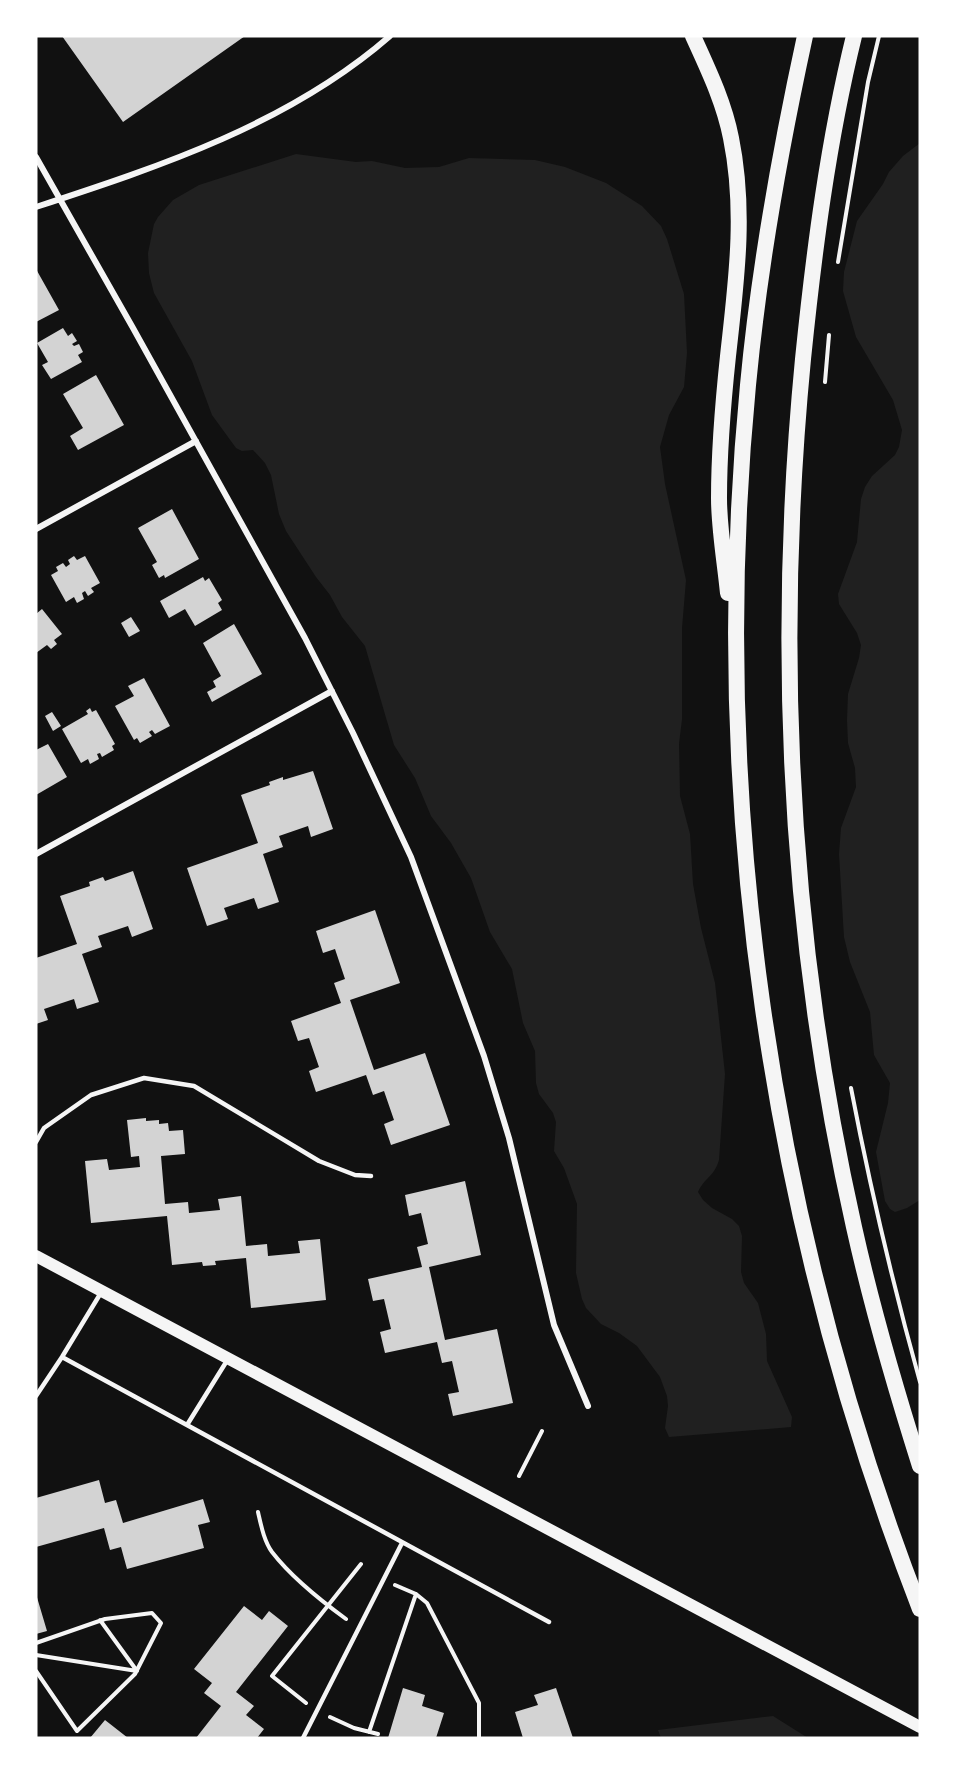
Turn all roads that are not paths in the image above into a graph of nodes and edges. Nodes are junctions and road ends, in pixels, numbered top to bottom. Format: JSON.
{"nodes":[{"id":1,"x":390,"y":36,"type":"edge"},
{"id":2,"x":693,"y":36,"type":"edge"},
{"id":3,"x":804,"y":36,"type":"edge"},
{"id":4,"x":854,"y":36,"type":"edge"},
{"id":5,"x":36,"y":157,"type":"edge"},
{"id":6,"x":59,"y":200,"type":"junction"},
{"id":7,"x":36,"y":207,"type":"edge"},
{"id":8,"x":196,"y":441,"type":"junction"},
{"id":9,"x":36,"y":529,"type":"edge"},
{"id":10,"x":737,"y":684,"type":"junction"},
{"id":11,"x":332,"y":691,"type":"junction"},
{"id":12,"x":36,"y":854,"type":"edge"},
{"id":13,"x":36,"y":1142,"type":"edge"},
{"id":14,"x":371,"y":1176,"type":"dead end"},
{"id":15,"x":36,"y":1256,"type":"edge"},
{"id":16,"x":102,"y":1291,"type":"junction"},
{"id":17,"x":62,"y":1357,"type":"junction"},
{"id":18,"x":228,"y":1359,"type":"junction"},
{"id":19,"x":36,"y":1396,"type":"edge"},
{"id":20,"x":588,"y":1406,"type":"dead end"},
{"id":21,"x":186,"y":1425,"type":"junction"},
{"id":22,"x":920,"y":1466,"type":"edge"},
{"id":23,"x":402,"y":1543,"type":"junction"},
{"id":24,"x":920,"y":1609,"type":"edge"},
{"id":25,"x":549,"y":1622,"type":"dead end"},
{"id":26,"x":920,"y":1727,"type":"edge"},
{"id":27,"x":303,"y":1738,"type":"edge"}],
"edges":[{"from":1,"to":6,"type":"street"},
{"from":2,"to":10,"type":"highway"},
{"from":3,"to":10,"type":"highway"},
{"from":4,"to":22,"type":"highway"},
{"from":5,"to":6,"type":"street"},
{"from":6,"to":7,"type":"street"},
{"from":6,"to":8,"type":"street"},
{"from":8,"to":9,"type":"street"},
{"from":8,"to":11,"type":"street"},
{"from":10,"to":24,"type":"highway"},
{"from":11,"to":12,"type":"street"},
{"from":11,"to":20,"type":"street"},
{"from":13,"to":14,"type":"lane"},
{"from":15,"to":16,"type":"main road"},
{"from":16,"to":17,"type":"lane"},
{"from":16,"to":18,"type":"main road"},
{"from":17,"to":19,"type":"lane"},
{"from":17,"to":21,"type":"lane"},
{"from":18,"to":21,"type":"lane"},
{"from":18,"to":26,"type":"main road"},
{"from":21,"to":23,"type":"lane"},
{"from":23,"to":25,"type":"lane"},
{"from":23,"to":27,"type":"lane"}]}
